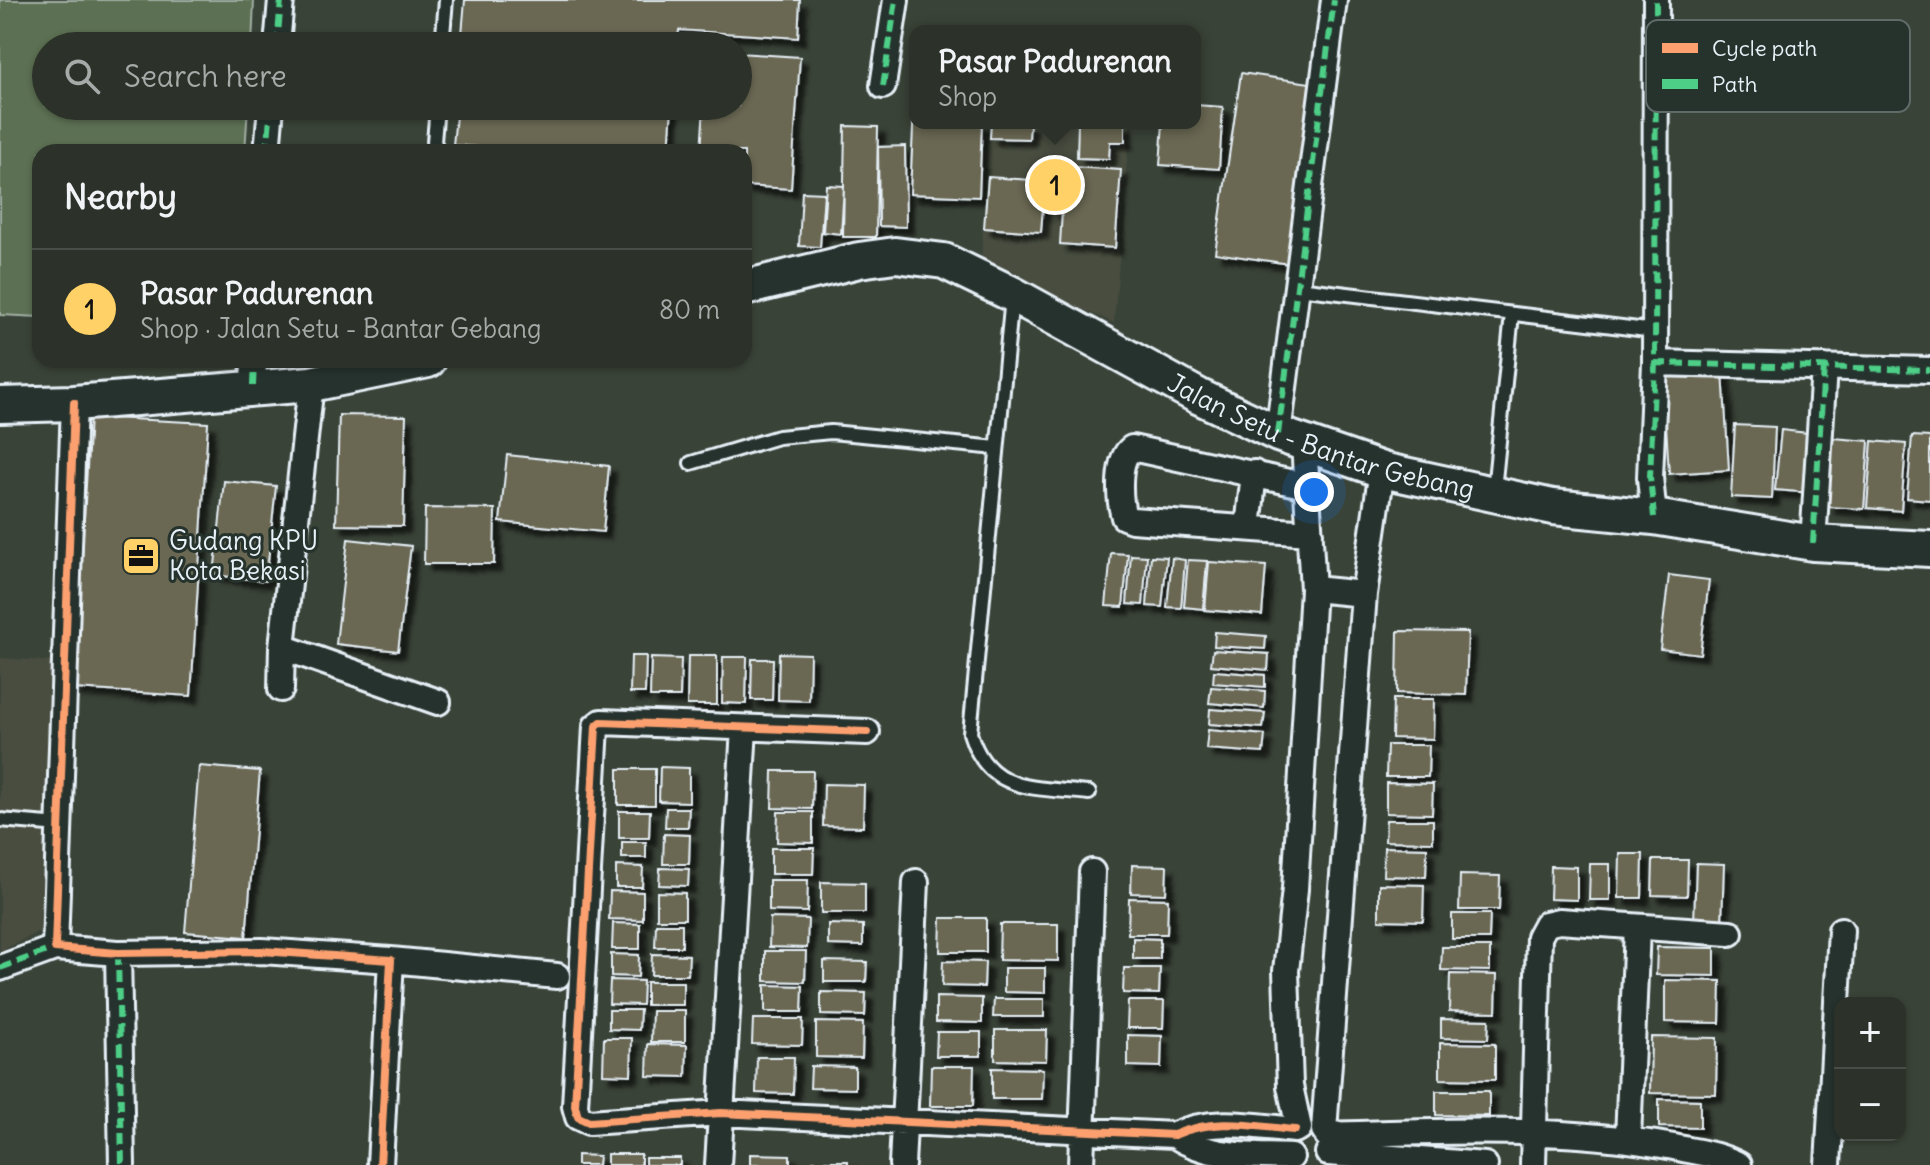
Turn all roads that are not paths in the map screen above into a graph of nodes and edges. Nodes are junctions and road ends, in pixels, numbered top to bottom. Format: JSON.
{"nodes":[{"id":1,"x":281,"y":0,"type":"edge"},
{"id":2,"x":446,"y":0,"type":"edge"},
{"id":3,"x":896,"y":0,"type":"edge"},
{"id":4,"x":1334,"y":0,"type":"edge"},
{"id":5,"x":1656,"y":0,"type":"edge"},
{"id":6,"x":1656,"y":20,"type":"edge"},
{"id":7,"x":278,"y":32,"type":"edge"},
{"id":8,"x":443,"y":32,"type":"edge"},
{"id":9,"x":883,"y":86,"type":"dead end"},
{"id":10,"x":1656,"y":112,"type":"edge"},
{"id":11,"x":270,"y":120,"type":"edge"},
{"id":12,"x":436,"y":120,"type":"edge"},
{"id":13,"x":268,"y":144,"type":"edge"},
{"id":14,"x":435,"y":144,"type":"edge"},
{"id":15,"x":752,"y":286,"type":"edge"},
{"id":16,"x":1298,"y":288,"type":"junction"},
{"id":17,"x":1012,"y":294,"type":"junction"},
{"id":18,"x":1512,"y":314,"type":"junction"},
{"id":19,"x":1655,"y":331,"type":"junction"},
{"id":20,"x":1655,"y":363,"type":"junction"},
{"id":21,"x":1824,"y":367,"type":"junction"},
{"id":22,"x":389,"y":368,"type":"edge"},
{"id":23,"x":1930,"y":370,"type":"edge"},
{"id":24,"x":254,"y":373,"type":"edge"},
{"id":25,"x":311,"y":384,"type":"junction"},
{"id":26,"x":74,"y":403,"type":"junction"},
{"id":27,"x":0,"y":405,"type":"edge"},
{"id":28,"x":1291,"y":439,"type":"junction"},
{"id":29,"x":997,"y":448,"type":"junction"},
{"id":30,"x":691,"y":463,"type":"dead end"},
{"id":31,"x":1382,"y":470,"type":"junction"},
{"id":32,"x":1254,"y":473,"type":"junction"},
{"id":33,"x":1307,"y":486,"type":"junction"},
{"id":34,"x":1494,"y":493,"type":"junction"},
{"id":35,"x":1654,"y":517,"type":"junction"},
{"id":36,"x":1248,"y":528,"type":"junction"},
{"id":37,"x":1310,"y":533,"type":"junction"},
{"id":38,"x":1813,"y":543,"type":"junction"},
{"id":39,"x":1930,"y":549,"type":"edge"},
{"id":40,"x":1313,"y":589,"type":"junction"},
{"id":41,"x":1364,"y":594,"type":"junction"},
{"id":42,"x":282,"y":647,"type":"junction"},
{"id":43,"x":281,"y":689,"type":"dead end"},
{"id":44,"x":438,"y":702,"type":"dead end"},
{"id":45,"x":744,"y":728,"type":"junction"},
{"id":46,"x":867,"y":732,"type":"dead end"},
{"id":47,"x":1089,"y":793,"type":"dead end"},
{"id":48,"x":0,"y":820,"type":"edge"},
{"id":49,"x":60,"y":825,"type":"junction"},
{"id":50,"x":1092,"y":872,"type":"dead end"},
{"id":51,"x":916,"y":882,"type":"dead end"},
{"id":52,"x":1637,"y":928,"type":"junction"},
{"id":53,"x":1841,"y":930,"type":"dead end"},
{"id":54,"x":1730,"y":933,"type":"dead end"},
{"id":55,"x":55,"y":948,"type":"junction"},
{"id":56,"x":118,"y":953,"type":"junction"},
{"id":57,"x":391,"y":960,"type":"junction"},
{"id":58,"x":0,"y":968,"type":"edge"},
{"id":59,"x":557,"y":976,"type":"dead end"},
{"id":60,"x":721,"y":1113,"type":"junction"},
{"id":61,"x":904,"y":1121,"type":"junction"},
{"id":62,"x":1083,"y":1129,"type":"junction"},
{"id":63,"x":1535,"y":1134,"type":"junction"},
{"id":64,"x":1628,"y":1138,"type":"junction"},
{"id":65,"x":1310,"y":1151,"type":"edge"},
{"id":66,"x":1710,"y":1160,"type":"edge"},
{"id":67,"x":122,"y":1165,"type":"edge"},
{"id":68,"x":380,"y":1165,"type":"edge"},
{"id":69,"x":718,"y":1165,"type":"edge"},
{"id":70,"x":902,"y":1165,"type":"edge"},
{"id":71,"x":1081,"y":1165,"type":"edge"},
{"id":72,"x":1485,"y":1165,"type":"edge"},
{"id":73,"x":1533,"y":1165,"type":"edge"},
{"id":74,"x":1739,"y":1165,"type":"edge"},
{"id":75,"x":1828,"y":1165,"type":"edge"}],
"edges":[{"from":1,"to":7,"type":"street"},
{"from":2,"to":8,"type":"lane"},
{"from":3,"to":9,"type":"street"},
{"from":4,"to":16,"type":"street"},
{"from":5,"to":6,"type":"street"},
{"from":10,"to":19,"type":"street"},
{"from":11,"to":13,"type":"street"},
{"from":12,"to":14,"type":"lane"},
{"from":15,"to":17,"type":"main road","name":"Jalan Setu - Bantar Gebang"},
{"from":16,"to":18,"type":"lane"},
{"from":16,"to":28,"type":"street"},
{"from":17,"to":28,"type":"main road","name":"Jalan Setu - Bantar Gebang"},
{"from":17,"to":29,"type":"lane"},
{"from":18,"to":19,"type":"lane"},
{"from":18,"to":34,"type":"lane"},
{"from":19,"to":20,"type":"street"},
{"from":20,"to":21,"type":"street"},
{"from":20,"to":35,"type":"street"},
{"from":21,"to":23,"type":"street"},
{"from":21,"to":38,"type":"street"},
{"from":22,"to":25,"type":"main road"},
{"from":24,"to":25,"type":"main road"},
{"from":24,"to":26,"type":"main road"},
{"from":25,"to":42,"type":"street"},
{"from":26,"to":27,"type":"main road"},
{"from":26,"to":49,"type":"street"},
{"from":28,"to":31,"type":"main road","name":"Jalan Setu - Bantar Gebang"},
{"from":28,"to":33,"type":"street"},
{"from":29,"to":30,"type":"lane"},
{"from":29,"to":47,"type":"lane"},
{"from":31,"to":34,"type":"main road","name":"Jalan Setu - Bantar Gebang"},
{"from":31,"to":41,"type":"street"},
{"from":32,"to":33,"type":"street"},
{"from":32,"to":36,"type":"street"},
{"from":32,"to":36,"type":"street"},
{"from":33,"to":37,"type":"street"},
{"from":34,"to":35,"type":"main road","name":"Jalan Setu - Bantar Gebang"},
{"from":35,"to":38,"type":"main road","name":"Jalan Setu - Bantar Gebang"},
{"from":36,"to":37,"type":"street"},
{"from":37,"to":40,"type":"street"},
{"from":38,"to":39,"type":"main road","name":"Jalan Setu - Bantar Gebang"},
{"from":40,"to":41,"type":"street"},
{"from":40,"to":65,"type":"street"},
{"from":41,"to":65,"type":"street"},
{"from":42,"to":43,"type":"street"},
{"from":42,"to":44,"type":"street"},
{"from":45,"to":46,"type":"street"},
{"from":45,"to":60,"type":"street"},
{"from":45,"to":60,"type":"street"},
{"from":48,"to":49,"type":"lane"},
{"from":49,"to":55,"type":"street"},
{"from":50,"to":62,"type":"street"},
{"from":51,"to":61,"type":"street"},
{"from":52,"to":54,"type":"street"},
{"from":52,"to":63,"type":"street"},
{"from":52,"to":64,"type":"street"},
{"from":53,"to":75,"type":"street"},
{"from":55,"to":56,"type":"street"},
{"from":55,"to":58,"type":"street"},
{"from":56,"to":57,"type":"street"},
{"from":56,"to":67,"type":"street"},
{"from":57,"to":59,"type":"street"},
{"from":57,"to":68,"type":"street"},
{"from":60,"to":61,"type":"street"},
{"from":60,"to":69,"type":"street"},
{"from":61,"to":62,"type":"street"},
{"from":61,"to":70,"type":"street"},
{"from":62,"to":65,"type":"street"},
{"from":62,"to":71,"type":"street"},
{"from":63,"to":64,"type":"street"},
{"from":63,"to":65,"type":"street"},
{"from":63,"to":73,"type":"street"},
{"from":64,"to":66,"type":"street"},
{"from":65,"to":72,"type":"street"},
{"from":66,"to":74,"type":"street"}]}
